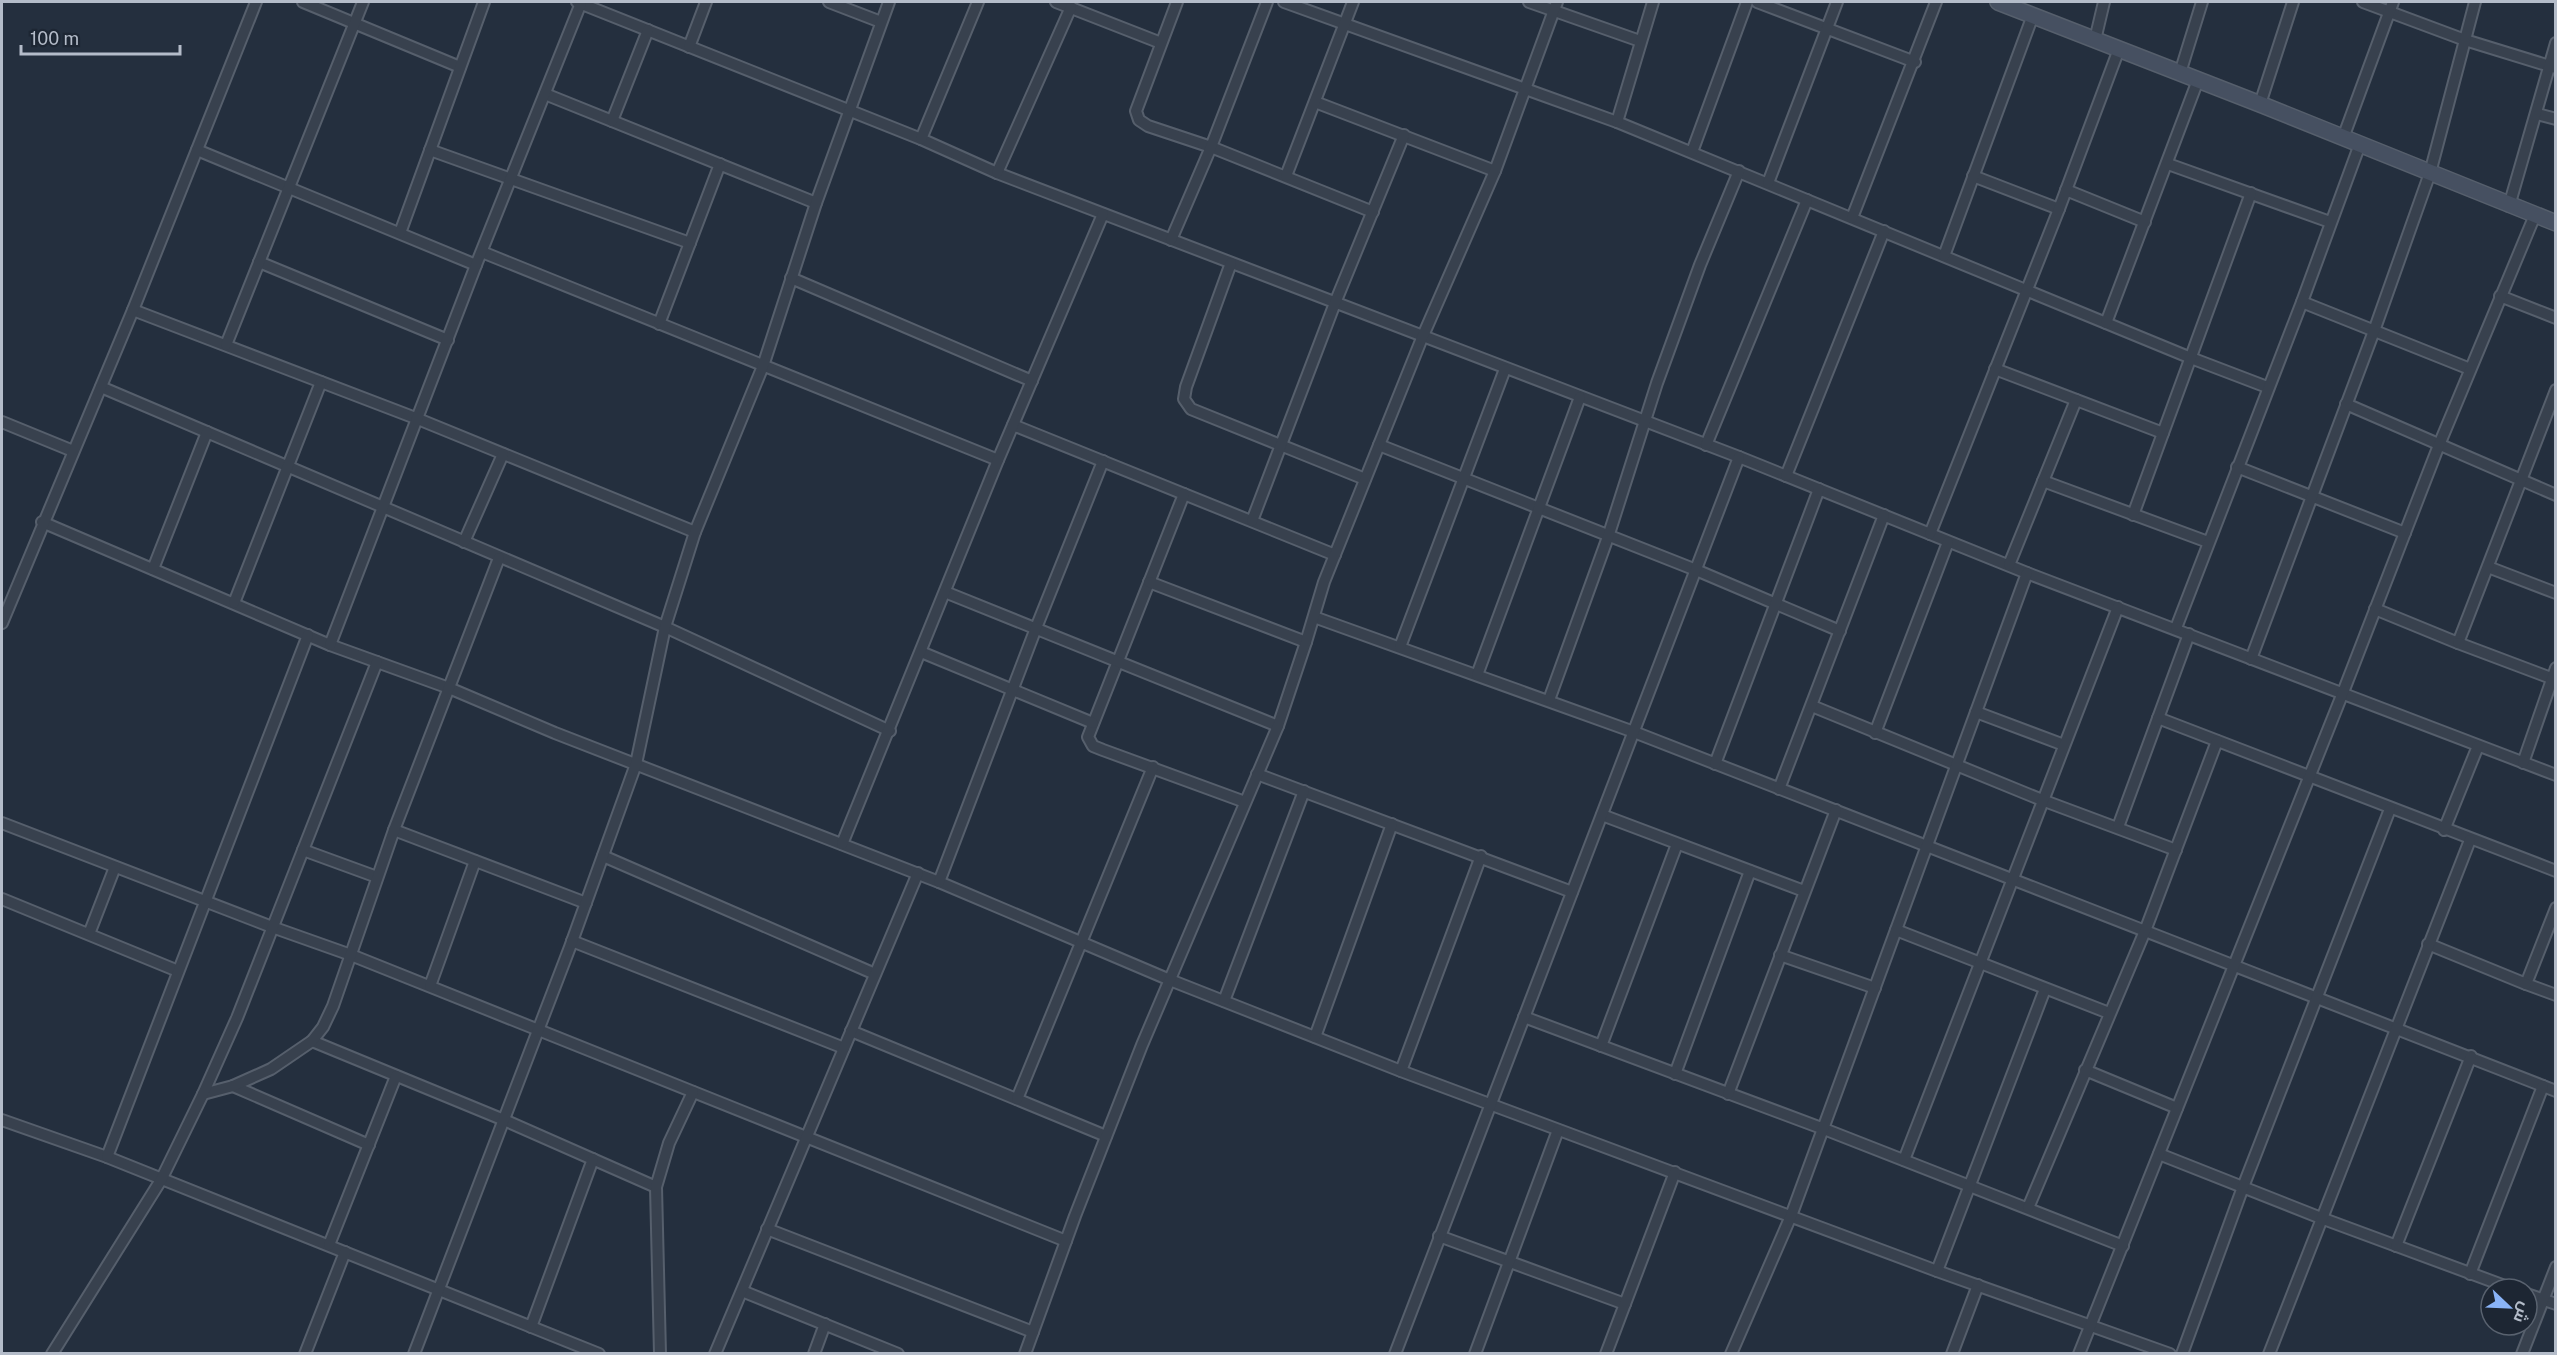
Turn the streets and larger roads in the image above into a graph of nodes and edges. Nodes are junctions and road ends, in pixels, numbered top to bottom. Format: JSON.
{"nodes":[{"id":1,"x":256,"y":2,"type":"edge"},
{"id":2,"x":303,"y":2,"type":"edge"},
{"id":3,"x":363,"y":2,"type":"edge"},
{"id":4,"x":484,"y":2,"type":"edge"},
{"id":5,"x":579,"y":2,"type":"edge"},
{"id":6,"x":706,"y":2,"type":"edge"},
{"id":7,"x":829,"y":2,"type":"edge"},
{"id":8,"x":890,"y":2,"type":"edge"},
{"id":9,"x":978,"y":2,"type":"edge"},
{"id":10,"x":1056,"y":2,"type":"edge"},
{"id":11,"x":1177,"y":2,"type":"edge"},
{"id":12,"x":1267,"y":2,"type":"edge"},
{"id":13,"x":1284,"y":2,"type":"edge"},
{"id":14,"x":1353,"y":2,"type":"edge"},
{"id":15,"x":1529,"y":2,"type":"edge"},
{"id":16,"x":1653,"y":2,"type":"edge"},
{"id":17,"x":1747,"y":2,"type":"edge"},
{"id":18,"x":1757,"y":2,"type":"edge"},
{"id":19,"x":1837,"y":2,"type":"edge"},
{"id":20,"x":1936,"y":2,"type":"edge"},
{"id":21,"x":1998,"y":2,"type":"edge"},
{"id":22,"x":2104,"y":2,"type":"edge"},
{"id":23,"x":2202,"y":2,"type":"edge"},
{"id":24,"x":2293,"y":2,"type":"edge"},
{"id":25,"x":2363,"y":2,"type":"edge"},
{"id":26,"x":2475,"y":2,"type":"edge"},
{"id":27,"x":2017,"y":5,"type":"edge"},
{"id":28,"x":1555,"y":6,"type":"edge"},
{"id":29,"x":1071,"y":7,"type":"junction"},
{"id":30,"x":2391,"y":7,"type":"edge"},
{"id":31,"x":2033,"y":15,"type":"junction"},
{"id":32,"x":881,"y":22,"type":"junction"},
{"id":33,"x":354,"y":23,"type":"junction"},
{"id":34,"x":1345,"y":24,"type":"junction"},
{"id":35,"x":1827,"y":28,"type":"junction"},
{"id":36,"x":648,"y":30,"type":"junction"},
{"id":37,"x":2095,"y":39,"type":"junction"},
{"id":38,"x":2465,"y":40,"type":"junction"},
{"id":39,"x":1640,"y":41,"type":"junction"},
{"id":40,"x":1161,"y":43,"type":"junction"},
{"id":41,"x":2556,"y":43,"type":"edge"},
{"id":42,"x":689,"y":47,"type":"junction"},
{"id":43,"x":2119,"y":49,"type":"junction"},
{"id":44,"x":1915,"y":62,"type":"junction"},
{"id":45,"x":460,"y":67,"type":"junction"},
{"id":46,"x":2552,"y":67,"type":"edge"},
{"id":47,"x":2180,"y":73,"type":"junction"},
{"id":48,"x":2198,"y":80,"type":"junction"},
{"id":49,"x":1526,"y":90,"type":"junction"},
{"id":50,"x":545,"y":94,"type":"junction"},
{"id":51,"x":1315,"y":102,"type":"junction"},
{"id":52,"x":2260,"y":104,"type":"junction"},
{"id":53,"x":849,"y":109,"type":"junction"},
{"id":54,"x":2537,"y":114,"type":"junction"},
{"id":55,"x":2556,"y":119,"type":"edge"},
{"id":56,"x":612,"y":121,"type":"junction"},
{"id":57,"x":1617,"y":122,"type":"junction"},
{"id":58,"x":1404,"y":135,"type":"junction"},
{"id":59,"x":2343,"y":138,"type":"junction"},
{"id":60,"x":921,"y":139,"type":"junction"},
{"id":61,"x":2360,"y":144,"type":"junction"},
{"id":62,"x":1211,"y":147,"type":"junction"},
{"id":63,"x":197,"y":150,"type":"junction"},
{"id":64,"x":430,"y":150,"type":"junction"},
{"id":65,"x":1692,"y":152,"type":"junction"},
{"id":66,"x":720,"y":164,"type":"junction"},
{"id":67,"x":2168,"y":164,"type":"junction"},
{"id":68,"x":1495,"y":171,"type":"junction"},
{"id":69,"x":1739,"y":171,"type":"junction"},
{"id":70,"x":997,"y":173,"type":"junction"},
{"id":71,"x":2430,"y":173,"type":"junction"},
{"id":72,"x":1286,"y":176,"type":"junction"},
{"id":73,"x":1973,"y":176,"type":"junction"},
{"id":74,"x":510,"y":180,"type":"junction"},
{"id":75,"x":1768,"y":183,"type":"junction"},
{"id":76,"x":289,"y":188,"type":"junction"},
{"id":77,"x":2066,"y":190,"type":"junction"},
{"id":78,"x":2251,"y":194,"type":"junction"},
{"id":79,"x":1807,"y":200,"type":"junction"},
{"id":80,"x":816,"y":203,"type":"junction"},
{"id":81,"x":2509,"y":206,"type":"junction"},
{"id":82,"x":2059,"y":209,"type":"junction"},
{"id":83,"x":1373,"y":212,"type":"junction"},
{"id":84,"x":1102,"y":214,"type":"junction"},
{"id":85,"x":2535,"y":215,"type":"junction"},
{"id":86,"x":1852,"y":218,"type":"junction"},
{"id":87,"x":2145,"y":222,"type":"junction"},
{"id":88,"x":2330,"y":222,"type":"junction"},
{"id":89,"x":2556,"y":223,"type":"edge"},
{"id":90,"x":1884,"y":231,"type":"junction"},
{"id":91,"x":400,"y":233,"type":"junction"},
{"id":92,"x":1171,"y":240,"type":"junction"},
{"id":93,"x":690,"y":243,"type":"junction"},
{"id":94,"x":482,"y":252,"type":"junction"},
{"id":95,"x":1944,"y":256,"type":"junction"},
{"id":96,"x":259,"y":262,"type":"junction"},
{"id":97,"x":1231,"y":263,"type":"junction"},
{"id":98,"x":476,"y":265,"type":"junction"},
{"id":99,"x":791,"y":278,"type":"junction"},
{"id":100,"x":2027,"y":291,"type":"junction"},
{"id":101,"x":2500,"y":296,"type":"junction"},
{"id":102,"x":2302,"y":302,"type":"junction"},
{"id":103,"x":1335,"y":303,"type":"junction"},
{"id":104,"x":133,"y":310,"type":"junction"},
{"id":105,"x":2556,"y":318,"type":"edge"},
{"id":106,"x":2106,"y":323,"type":"junction"},
{"id":107,"x":659,"y":324,"type":"junction"},
{"id":108,"x":2374,"y":331,"type":"junction"},
{"id":109,"x":1422,"y":338,"type":"junction"},
{"id":110,"x":448,"y":340,"type":"junction"},
{"id":111,"x":226,"y":345,"type":"junction"},
{"id":112,"x":2191,"y":358,"type":"junction"},
{"id":113,"x":763,"y":366,"type":"junction"},
{"id":114,"x":1505,"y":369,"type":"junction"},
{"id":115,"x":1995,"y":369,"type":"junction"},
{"id":116,"x":2470,"y":369,"type":"junction"},
{"id":117,"x":1032,"y":381,"type":"junction"},
{"id":118,"x":321,"y":382,"type":"junction"},
{"id":119,"x":101,"y":387,"type":"junction"},
{"id":120,"x":2267,"y":387,"type":"junction"},
{"id":121,"x":2556,"y":390,"type":"edge"},
{"id":122,"x":1580,"y":397,"type":"junction"},
{"id":123,"x":2076,"y":400,"type":"junction"},
{"id":124,"x":2553,"y":402,"type":"edge"},
{"id":125,"x":2346,"y":405,"type":"junction"},
{"id":126,"x":418,"y":419,"type":"junction"},
{"id":127,"x":2,"y":422,"type":"edge"},
{"id":128,"x":1646,"y":422,"type":"junction"},
{"id":129,"x":1013,"y":425,"type":"junction"},
{"id":130,"x":207,"y":432,"type":"junction"},
{"id":131,"x":2163,"y":433,"type":"junction"},
{"id":132,"x":1281,"y":444,"type":"junction"},
{"id":133,"x":1379,"y":445,"type":"junction"},
{"id":134,"x":1706,"y":445,"type":"junction"},
{"id":135,"x":2439,"y":445,"type":"junction"},
{"id":136,"x":73,"y":451,"type":"junction"},
{"id":137,"x":503,"y":454,"type":"junction"},
{"id":138,"x":1739,"y":457,"type":"junction"},
{"id":139,"x":998,"y":460,"type":"junction"},
{"id":140,"x":1103,"y":461,"type":"junction"},
{"id":141,"x":288,"y":466,"type":"junction"},
{"id":142,"x":2237,"y":467,"type":"junction"},
{"id":143,"x":1786,"y":476,"type":"junction"},
{"id":144,"x":1365,"y":479,"type":"junction"},
{"id":145,"x":1462,"y":479,"type":"junction"},
{"id":146,"x":2519,"y":480,"type":"junction"},
{"id":147,"x":2043,"y":481,"type":"junction"},
{"id":148,"x":1819,"y":489,"type":"junction"},
{"id":149,"x":1184,"y":494,"type":"junction"},
{"id":150,"x":2556,"y":495,"type":"edge"},
{"id":151,"x":2311,"y":497,"type":"junction"},
{"id":152,"x":385,"y":507,"type":"junction"},
{"id":153,"x":1539,"y":510,"type":"junction"},
{"id":154,"x":1884,"y":515,"type":"junction"},
{"id":155,"x":2133,"y":515,"type":"junction"},
{"id":156,"x":1252,"y":521,"type":"junction"},
{"id":157,"x":42,"y":522,"type":"junction"},
{"id":158,"x":695,"y":532,"type":"junction"},
{"id":159,"x":2405,"y":533,"type":"junction"},
{"id":160,"x":1930,"y":534,"type":"junction"},
{"id":161,"x":1608,"y":537,"type":"junction"},
{"id":162,"x":1948,"y":542,"type":"junction"},
{"id":163,"x":2208,"y":542,"type":"junction"},
{"id":164,"x":464,"y":543,"type":"junction"},
{"id":165,"x":1335,"y":555,"type":"junction"},
{"id":166,"x":499,"y":558,"type":"junction"},
{"id":167,"x":2009,"y":565,"type":"junction"},
{"id":168,"x":2488,"y":567,"type":"junction"},
{"id":169,"x":153,"y":569,"type":"junction"},
{"id":170,"x":1696,"y":570,"type":"junction"},
{"id":171,"x":2027,"y":573,"type":"junction"},
{"id":172,"x":1149,"y":582,"type":"junction"},
{"id":173,"x":945,"y":592,"type":"junction"},
{"id":174,"x":2556,"y":593,"type":"edge"},
{"id":175,"x":234,"y":603,"type":"junction"},
{"id":176,"x":1774,"y":603,"type":"junction"},
{"id":177,"x":2118,"y":607,"type":"junction"},
{"id":178,"x":2375,"y":609,"type":"junction"},
{"id":179,"x":1314,"y":617,"type":"junction"},
{"id":180,"x":2,"y":623,"type":"edge"},
{"id":181,"x":665,"y":627,"type":"junction"},
{"id":182,"x":1036,"y":628,"type":"junction"},
{"id":183,"x":2176,"y":628,"type":"junction"},
{"id":184,"x":1840,"y":631,"type":"junction"},
{"id":185,"x":2189,"y":634,"type":"junction"},
{"id":186,"x":308,"y":635,"type":"junction"},
{"id":187,"x":1306,"y":642,"type":"junction"},
{"id":188,"x":2458,"y":643,"type":"junction"},
{"id":189,"x":330,"y":645,"type":"junction"},
{"id":190,"x":1400,"y":647,"type":"junction"},
{"id":191,"x":921,"y":652,"type":"junction"},
{"id":192,"x":2252,"y":659,"type":"junction"},
{"id":193,"x":1118,"y":660,"type":"junction"},
{"id":194,"x":377,"y":662,"type":"junction"},
{"id":195,"x":2553,"y":673,"type":"edge"},
{"id":196,"x":1477,"y":675,"type":"junction"},
{"id":197,"x":449,"y":688,"type":"junction"},
{"id":198,"x":1013,"y":690,"type":"junction"},
{"id":199,"x":2342,"y":695,"type":"junction"},
{"id":200,"x":1549,"y":700,"type":"junction"},
{"id":201,"x":1812,"y":706,"type":"junction"},
{"id":202,"x":1976,"y":712,"type":"junction"},
{"id":203,"x":2158,"y":718,"type":"junction"},
{"id":204,"x":1093,"y":723,"type":"junction"},
{"id":205,"x":1278,"y":726,"type":"junction"},
{"id":206,"x":890,"y":731,"type":"junction"},
{"id":207,"x":1634,"y":732,"type":"junction"},
{"id":208,"x":1875,"y":733,"type":"junction"},
{"id":209,"x":2217,"y":741,"type":"junction"},
{"id":210,"x":2064,"y":745,"type":"junction"},
{"id":211,"x":2478,"y":746,"type":"junction"},
{"id":212,"x":2523,"y":763,"type":"junction"},
{"id":213,"x":636,"y":764,"type":"junction"},
{"id":214,"x":1714,"y":764,"type":"junction"},
{"id":215,"x":1956,"y":765,"type":"junction"},
{"id":216,"x":1153,"y":767,"type":"junction"},
{"id":217,"x":1257,"y":774,"type":"junction"},
{"id":218,"x":2556,"y":775,"type":"edge"},
{"id":219,"x":2308,"y":777,"type":"junction"},
{"id":220,"x":1779,"y":789,"type":"junction"},
{"id":221,"x":1304,"y":791,"type":"junction"},
{"id":222,"x":2042,"y":800,"type":"junction"},
{"id":223,"x":1245,"y":802,"type":"junction"},
{"id":224,"x":2390,"y":809,"type":"junction"},
{"id":225,"x":1836,"y":810,"type":"junction"},
{"id":226,"x":1602,"y":815,"type":"junction"},
{"id":227,"x":2,"y":823,"type":"edge"},
{"id":228,"x":1392,"y":824,"type":"junction"},
{"id":229,"x":2118,"y":827,"type":"junction"},
{"id":230,"x":394,"y":830,"type":"junction"},
{"id":231,"x":2444,"y":830,"type":"junction"},
{"id":232,"x":2470,"y":840,"type":"junction"},
{"id":233,"x":842,"y":843,"type":"junction"},
{"id":234,"x":1677,"y":844,"type":"junction"},
{"id":235,"x":1927,"y":845,"type":"junction"},
{"id":236,"x":303,"y":850,"type":"junction"},
{"id":237,"x":2176,"y":850,"type":"junction"},
{"id":238,"x":603,"y":856,"type":"junction"},
{"id":239,"x":1480,"y":856,"type":"junction"},
{"id":240,"x":476,"y":861,"type":"junction"},
{"id":241,"x":115,"y":867,"type":"junction"},
{"id":242,"x":1750,"y":871,"type":"junction"},
{"id":243,"x":2556,"y":872,"type":"edge"},
{"id":244,"x":918,"y":873,"type":"junction"},
{"id":245,"x":377,"y":878,"type":"junction"},
{"id":246,"x":2013,"y":878,"type":"junction"},
{"id":247,"x":939,"y":882,"type":"junction"},
{"id":248,"x":1804,"y":891,"type":"junction"},
{"id":249,"x":1572,"y":892,"type":"junction"},
{"id":250,"x":2,"y":899,"type":"edge"},
{"id":251,"x":205,"y":902,"type":"junction"},
{"id":252,"x":586,"y":903,"type":"junction"},
{"id":253,"x":2556,"y":908,"type":"edge"},
{"id":254,"x":272,"y":927,"type":"junction"},
{"id":255,"x":1896,"y":930,"type":"junction"},
{"id":256,"x":2145,"y":931,"type":"junction"},
{"id":257,"x":89,"y":934,"type":"junction"},
{"id":258,"x":572,"y":941,"type":"junction"},
{"id":259,"x":1081,"y":942,"type":"junction"},
{"id":260,"x":2428,"y":944,"type":"junction"},
{"id":261,"x":351,"y":954,"type":"junction"},
{"id":262,"x":1780,"y":955,"type":"junction"},
{"id":263,"x":1980,"y":964,"type":"junction"},
{"id":264,"x":2234,"y":965,"type":"junction"},
{"id":265,"x":178,"y":971,"type":"junction"},
{"id":266,"x":875,"y":974,"type":"junction"},
{"id":267,"x":1170,"y":980,"type":"junction"},
{"id":268,"x":2526,"y":984,"type":"junction"},
{"id":269,"x":429,"y":986,"type":"junction"},
{"id":270,"x":1875,"y":988,"type":"junction"},
{"id":271,"x":2045,"y":989,"type":"junction"},
{"id":272,"x":2556,"y":995,"type":"edge"},
{"id":273,"x":2316,"y":999,"type":"junction"},
{"id":274,"x":1224,"y":1001,"type":"junction"},
{"id":275,"x":2109,"y":1013,"type":"junction"},
{"id":276,"x":1524,"y":1017,"type":"junction"},
{"id":277,"x":538,"y":1029,"type":"junction"},
{"id":278,"x":2395,"y":1029,"type":"junction"},
{"id":279,"x":851,"y":1031,"type":"junction"},
{"id":280,"x":1315,"y":1037,"type":"junction"},
{"id":281,"x":312,"y":1041,"type":"junction"},
{"id":282,"x":1600,"y":1046,"type":"junction"},
{"id":283,"x":844,"y":1048,"type":"junction"},
{"id":284,"x":2471,"y":1056,"type":"junction"},
{"id":285,"x":2085,"y":1070,"type":"junction"},
{"id":286,"x":1401,"y":1071,"type":"junction"},
{"id":287,"x":1675,"y":1074,"type":"junction"},
{"id":288,"x":396,"y":1076,"type":"junction"},
{"id":289,"x":233,"y":1086,"type":"junction"},
{"id":290,"x":2543,"y":1086,"type":"junction"},
{"id":291,"x":2556,"y":1091,"type":"edge"},
{"id":292,"x":693,"y":1092,"type":"junction"},
{"id":293,"x":203,"y":1094,"type":"junction"},
{"id":294,"x":1728,"y":1094,"type":"junction"},
{"id":295,"x":1017,"y":1099,"type":"junction"},
{"id":296,"x":1490,"y":1103,"type":"junction"},
{"id":297,"x":2177,"y":1108,"type":"junction"},
{"id":298,"x":2,"y":1120,"type":"edge"},
{"id":299,"x":504,"y":1120,"type":"junction"},
{"id":300,"x":1824,"y":1129,"type":"junction"},
{"id":301,"x":1558,"y":1130,"type":"junction"},
{"id":302,"x":1106,"y":1136,"type":"junction"},
{"id":303,"x":806,"y":1138,"type":"junction"},
{"id":304,"x":369,"y":1145,"type":"junction"},
{"id":305,"x":2159,"y":1154,"type":"junction"},
{"id":306,"x":107,"y":1157,"type":"junction"},
{"id":307,"x":592,"y":1159,"type":"junction"},
{"id":308,"x":1904,"y":1160,"type":"junction"},
{"id":309,"x":1675,"y":1172,"type":"junction"},
{"id":310,"x":161,"y":1180,"type":"junction"},
{"id":311,"x":1970,"y":1185,"type":"junction"},
{"id":312,"x":656,"y":1187,"type":"junction"},
{"id":313,"x":2243,"y":1187,"type":"junction"},
{"id":314,"x":2028,"y":1208,"type":"junction"},
{"id":315,"x":1791,"y":1216,"type":"junction"},
{"id":316,"x":2321,"y":1218,"type":"junction"},
{"id":317,"x":767,"y":1229,"type":"junction"},
{"id":318,"x":1439,"y":1236,"type":"junction"},
{"id":319,"x":1066,"y":1241,"type":"junction"},
{"id":320,"x":329,"y":1245,"type":"junction"},
{"id":321,"x":2123,"y":1246,"type":"junction"},
{"id":322,"x":2396,"y":1246,"type":"junction"},
{"id":323,"x":345,"y":1252,"type":"junction"},
{"id":324,"x":1509,"y":1262,"type":"junction"},
{"id":325,"x":2556,"y":1267,"type":"edge"},
{"id":326,"x":1937,"y":1271,"type":"junction"},
{"id":327,"x":2470,"y":1274,"type":"junction"},
{"id":328,"x":2479,"y":1277,"type":"edge"},
{"id":329,"x":1978,"y":1286,"type":"junction"},
{"id":330,"x":438,"y":1290,"type":"junction"},
{"id":331,"x":742,"y":1291,"type":"junction"},
{"id":332,"x":2539,"y":1298,"type":"edge"},
{"id":333,"x":2543,"y":1300,"type":"junction"},
{"id":334,"x":1625,"y":1304,"type":"junction"},
{"id":335,"x":2556,"y":1304,"type":"edge"},
{"id":336,"x":825,"y":1324,"type":"junction"},
{"id":337,"x":2090,"y":1325,"type":"junction"},
{"id":338,"x":531,"y":1327,"type":"junction"},
{"id":339,"x":1033,"y":1332,"type":"junction"},
{"id":340,"x":584,"y":1351,"type":"edge"},
{"id":341,"x":52,"y":1353,"type":"edge"},
{"id":342,"x":305,"y":1353,"type":"edge"},
{"id":343,"x":414,"y":1353,"type":"edge"},
{"id":344,"x":599,"y":1353,"type":"edge"},
{"id":345,"x":660,"y":1353,"type":"edge"},
{"id":346,"x":716,"y":1353,"type":"edge"},
{"id":347,"x":814,"y":1353,"type":"edge"},
{"id":348,"x":898,"y":1353,"type":"edge"},
{"id":349,"x":1025,"y":1353,"type":"edge"},
{"id":350,"x":1395,"y":1353,"type":"edge"},
{"id":351,"x":1475,"y":1353,"type":"edge"},
{"id":352,"x":1606,"y":1353,"type":"edge"},
{"id":353,"x":1731,"y":1353,"type":"edge"},
{"id":354,"x":1952,"y":1353,"type":"edge"},
{"id":355,"x":2079,"y":1353,"type":"edge"},
{"id":356,"x":2170,"y":1353,"type":"edge"},
{"id":357,"x":2182,"y":1353,"type":"edge"},
{"id":358,"x":2269,"y":1353,"type":"edge"},
{"id":359,"x":2522,"y":1353,"type":"edge"}],
"edges":[{"from":1,"to":63,"type":"street"},
{"from":2,"to":33,"type":"street"},
{"from":3,"to":33,"type":"street"},
{"from":4,"to":45,"type":"street"},
{"from":5,"to":36,"type":"street"},
{"from":5,"to":50,"type":"street"},
{"from":6,"to":42,"type":"street"},
{"from":7,"to":32,"type":"street"},
{"from":8,"to":32,"type":"street"},
{"from":9,"to":60,"type":"street"},
{"from":10,"to":29,"type":"street"},
{"from":11,"to":40,"type":"street"},
{"from":12,"to":62,"type":"street"},
{"from":13,"to":34,"type":"street"},
{"from":14,"to":34,"type":"street"},
{"from":15,"to":28,"type":"street"},
{"from":16,"to":39,"type":"street"},
{"from":17,"to":65,"type":"street"},
{"from":18,"to":35,"type":"street"},
{"from":19,"to":35,"type":"street"},
{"from":20,"to":44,"type":"street"},
{"from":21,"to":27,"type":"street"},
{"from":22,"to":37,"type":"street"},
{"from":23,"to":47,"type":"street"},
{"from":24,"to":52,"type":"street"},
{"from":25,"to":30,"type":"street"},
{"from":26,"to":38,"type":"street"},
{"from":27,"to":31,"type":"street"},
{"from":28,"to":39,"type":"street"},
{"from":28,"to":49,"type":"street"},
{"from":29,"to":40,"type":"street"},
{"from":29,"to":70,"type":"street"},
{"from":30,"to":38,"type":"street"},
{"from":30,"to":59,"type":"street"},
{"from":31,"to":37,"type":"street"},
{"from":31,"to":73,"type":"street"},
{"from":32,"to":53,"type":"street"},
{"from":33,"to":45,"type":"street"},
{"from":33,"to":76,"type":"street"},
{"from":34,"to":49,"type":"street"},
{"from":34,"to":51,"type":"street"},
{"from":35,"to":44,"type":"street"},
{"from":35,"to":75,"type":"street"},
{"from":36,"to":42,"type":"street"},
{"from":36,"to":56,"type":"street"},
{"from":37,"to":43,"type":"street"},
{"from":38,"to":46,"type":"street"},
{"from":38,"to":71,"type":"street"},
{"from":39,"to":57,"type":"street"},
{"from":40,"to":62,"type":"street"},
{"from":41,"to":46,"type":"street"},
{"from":42,"to":53,"type":"street"},
{"from":43,"to":47,"type":"street"},
{"from":43,"to":77,"type":"street"},
{"from":44,"to":86,"type":"street"},
{"from":45,"to":64,"type":"street"},
{"from":46,"to":54,"type":"street"},
{"from":47,"to":48,"type":"street"},
{"from":48,"to":52,"type":"street"},
{"from":48,"to":67,"type":"street"},
{"from":49,"to":57,"type":"street"},
{"from":49,"to":68,"type":"street"},
{"from":50,"to":56,"type":"street"},
{"from":50,"to":74,"type":"street"},
{"from":51,"to":58,"type":"street"},
{"from":51,"to":72,"type":"street"},
{"from":52,"to":59,"type":"street"},
{"from":53,"to":60,"type":"street"},
{"from":53,"to":80,"type":"street"},
{"from":54,"to":55,"type":"street"},
{"from":54,"to":81,"type":"street"},
{"from":56,"to":66,"type":"street"},
{"from":57,"to":65,"type":"street"},
{"from":58,"to":68,"type":"street"},
{"from":58,"to":83,"type":"street"},
{"from":59,"to":61,"type":"street"},
{"from":60,"to":70,"type":"street"},
{"from":61,"to":71,"type":"street"},
{"from":61,"to":88,"type":"street"},
{"from":62,"to":72,"type":"street"},
{"from":62,"to":92,"type":"street"},
{"from":63,"to":76,"type":"street"},
{"from":63,"to":104,"type":"street"},
{"from":64,"to":74,"type":"street"},
{"from":64,"to":91,"type":"street"},
{"from":65,"to":69,"type":"street"},
{"from":66,"to":80,"type":"street"},
{"from":66,"to":93,"type":"street"},
{"from":67,"to":78,"type":"street"},
{"from":67,"to":87,"type":"street"},
{"from":68,"to":109,"type":"street"},
{"from":69,"to":75,"type":"street"},
{"from":69,"to":128,"type":"street"},
{"from":70,"to":84,"type":"street"},
{"from":71,"to":81,"type":"street"},
{"from":71,"to":108,"type":"street"},
{"from":72,"to":83,"type":"street"},
{"from":73,"to":82,"type":"street"},
{"from":73,"to":95,"type":"street"},
{"from":74,"to":93,"type":"street"},
{"from":74,"to":94,"type":"street"},
{"from":75,"to":79,"type":"street"},
{"from":76,"to":91,"type":"street"},
{"from":76,"to":96,"type":"street"},
{"from":77,"to":82,"type":"street"},
{"from":77,"to":87,"type":"street"},
{"from":78,"to":88,"type":"street"},
{"from":78,"to":112,"type":"street"},
{"from":79,"to":86,"type":"street"},
{"from":79,"to":134,"type":"street"},
{"from":80,"to":99,"type":"street"},
{"from":81,"to":85,"type":"street"},
{"from":82,"to":100,"type":"street"},
{"from":83,"to":103,"type":"street"},
{"from":84,"to":92,"type":"street"},
{"from":84,"to":117,"type":"street"},
{"from":85,"to":89,"type":"street"},
{"from":85,"to":101,"type":"street"},
{"from":86,"to":90,"type":"street"},
{"from":87,"to":106,"type":"street"},
{"from":88,"to":102,"type":"street"},
{"from":90,"to":95,"type":"street"},
{"from":90,"to":143,"type":"street"},
{"from":91,"to":98,"type":"street"},
{"from":92,"to":97,"type":"street"},
{"from":93,"to":107,"type":"street"},
{"from":94,"to":98,"type":"street"},
{"from":94,"to":107,"type":"street"},
{"from":95,"to":100,"type":"street"},
{"from":96,"to":110,"type":"street"},
{"from":96,"to":111,"type":"street"},
{"from":97,"to":103,"type":"street"},
{"from":97,"to":132,"type":"street"},
{"from":98,"to":110,"type":"street"},
{"from":99,"to":113,"type":"street"},
{"from":99,"to":117,"type":"street"},
{"from":100,"to":106,"type":"street"},
{"from":100,"to":115,"type":"street"},
{"from":101,"to":105,"type":"street"},
{"from":101,"to":116,"type":"street"},
{"from":102,"to":108,"type":"street"},
{"from":102,"to":120,"type":"street"},
{"from":103,"to":109,"type":"street"},
{"from":103,"to":132,"type":"street"},
{"from":104,"to":111,"type":"street"},
{"from":104,"to":119,"type":"street"},
{"from":106,"to":112,"type":"street"},
{"from":107,"to":113,"type":"street"},
{"from":108,"to":116,"type":"street"},
{"from":108,"to":125,"type":"street"},
{"from":109,"to":114,"type":"street"},
{"from":109,"to":133,"type":"street"},
{"from":110,"to":126,"type":"street"},
{"from":111,"to":118,"type":"street"},
{"from":112,"to":120,"type":"street"},
{"from":112,"to":131,"type":"street"},
{"from":113,"to":139,"type":"street"},
{"from":113,"to":158,"type":"street"},
{"from":114,"to":122,"type":"street"},
{"from":114,"to":145,"type":"street"},
{"from":115,"to":123,"type":"street"},
{"from":115,"to":160,"type":"street"},
{"from":116,"to":135,"type":"street"},
{"from":117,"to":129,"type":"street"},
{"from":118,"to":126,"type":"street"},
{"from":118,"to":141,"type":"street"},
{"from":119,"to":130,"type":"street"},
{"from":119,"to":136,"type":"street"},
{"from":120,"to":142,"type":"street"},
{"from":121,"to":124,"type":"street"},
{"from":122,"to":128,"type":"street"},
{"from":122,"to":153,"type":"street"},
{"from":123,"to":131,"type":"street"},
{"from":123,"to":147,"type":"street"},
{"from":124,"to":146,"type":"street"},
{"from":125,"to":135,"type":"street"},
{"from":125,"to":151,"type":"street"},
{"from":126,"to":137,"type":"street"},
{"from":126,"to":152,"type":"street"},
{"from":127,"to":136,"type":"street"},
{"from":128,"to":134,"type":"street"},
{"from":128,"to":161,"type":"street"},
{"from":129,"to":139,"type":"street"},
{"from":129,"to":140,"type":"street"},
{"from":130,"to":141,"type":"street"},
{"from":130,"to":169,"type":"street"},
{"from":131,"to":155,"type":"street"},
{"from":132,"to":144,"type":"street"},
{"from":132,"to":156,"type":"street"},
{"from":133,"to":144,"type":"street"},
{"from":133,"to":145,"type":"street"},
{"from":134,"to":138,"type":"street"},
{"from":135,"to":146,"type":"street"},
{"from":135,"to":159,"type":"street"},
{"from":136,"to":157,"type":"street"},
{"from":137,"to":158,"type":"street"},
{"from":137,"to":164,"type":"street"},
{"from":138,"to":143,"type":"street"},
{"from":138,"to":170,"type":"street"},
{"from":139,"to":173,"type":"street"},
{"from":140,"to":149,"type":"street"},
{"from":140,"to":182,"type":"street"},
{"from":141,"to":152,"type":"street"},
{"from":141,"to":175,"type":"street"},
{"from":142,"to":151,"type":"street"},
{"from":142,"to":163,"type":"street"},
{"from":143,"to":148,"type":"street"},
{"from":144,"to":165,"type":"street"},
{"from":145,"to":153,"type":"street"},
{"from":145,"to":190,"type":"street"},
{"from":146,"to":150,"type":"street"},
{"from":146,"to":168,"type":"street"},
{"from":147,"to":155,"type":"street"},
{"from":147,"to":167,"type":"street"},
{"from":148,"to":154,"type":"street"},
{"from":148,"to":176,"type":"street"},
{"from":149,"to":156,"type":"street"},
{"from":149,"to":172,"type":"street"},
{"from":151,"to":159,"type":"street"},
{"from":151,"to":192,"type":"street"},
{"from":152,"to":164,"type":"street"},
{"from":152,"to":189,"type":"street"},
{"from":153,"to":161,"type":"street"},
{"from":153,"to":196,"type":"street"},
{"from":154,"to":160,"type":"street"},
{"from":154,"to":184,"type":"street"},
{"from":155,"to":163,"type":"street"},
{"from":156,"to":165,"type":"street"},
{"from":157,"to":169,"type":"street"},
{"from":157,"to":180,"type":"street"},
{"from":158,"to":181,"type":"street"},
{"from":159,"to":178,"type":"street"},
{"from":160,"to":162,"type":"street"},
{"from":161,"to":170,"type":"street"},
{"from":161,"to":200,"type":"street"},
{"from":162,"to":167,"type":"street"},
{"from":162,"to":208,"type":"street"},
{"from":163,"to":183,"type":"street"},
{"from":164,"to":166,"type":"street"},
{"from":165,"to":179,"type":"street"},
{"from":166,"to":181,"type":"street"},
{"from":166,"to":197,"type":"street"},
{"from":167,"to":171,"type":"street"},
{"from":168,"to":174,"type":"street"},
{"from":168,"to":188,"type":"street"},
{"from":169,"to":175,"type":"street"},
{"from":170,"to":176,"type":"street"},
{"from":170,"to":207,"type":"street"},
{"from":171,"to":177,"type":"street"},
{"from":171,"to":202,"type":"street"},
{"from":172,"to":187,"type":"street"},
{"from":172,"to":193,"type":"street"},
{"from":173,"to":182,"type":"street"},
{"from":173,"to":191,"type":"street"},
{"from":175,"to":186,"type":"street"},
{"from":176,"to":184,"type":"street"},
{"from":176,"to":214,"type":"street"},
{"from":177,"to":183,"type":"street"},
{"from":177,"to":210,"type":"street"},
{"from":178,"to":188,"type":"street"},
{"from":178,"to":199,"type":"street"},
{"from":179,"to":187,"type":"street"},
{"from":179,"to":190,"type":"street"},
{"from":181,"to":206,"type":"street"},
{"from":181,"to":213,"type":"street"},
{"from":182,"to":193,"type":"street"},
{"from":182,"to":198,"type":"street"},
{"from":183,"to":185,"type":"street"},
{"from":184,"to":201,"type":"street"},
{"from":185,"to":192,"type":"street"},
{"from":185,"to":203,"type":"street"},
{"from":186,"to":189,"type":"street"},
{"from":186,"to":251,"type":"street"},
{"from":187,"to":205,"type":"street"},
{"from":188,"to":195,"type":"street"},
{"from":189,"to":194,"type":"street"},
{"from":190,"to":196,"type":"street"},
{"from":191,"to":198,"type":"street"},
{"from":191,"to":206,"type":"street"},
{"from":192,"to":199,"type":"street"},
{"from":193,"to":204,"type":"street"},
{"from":193,"to":205,"type":"street"},
{"from":194,"to":197,"type":"street"},
{"from":194,"to":236,"type":"street"},
{"from":195,"to":212,"type":"street"},
{"from":196,"to":200,"type":"street"},
{"from":197,"to":213,"type":"street"},
{"from":197,"to":230,"type":"street"},
{"from":198,"to":204,"type":"street"},
{"from":198,"to":247,"type":"street"},
{"from":199,"to":211,"type":"street"},
{"from":199,"to":219,"type":"street"},
{"from":200,"to":207,"type":"street"},
{"from":201,"to":208,"type":"street"},
{"from":201,"to":220,"type":"street"},
{"from":202,"to":210,"type":"street"},
{"from":202,"to":215,"type":"street"},
{"from":203,"to":209,"type":"street"},
{"from":203,"to":229,"type":"street"},
{"from":204,"to":216,"type":"street"},
{"from":205,"to":217,"type":"street"},
{"from":206,"to":233,"type":"street"},
{"from":207,"to":214,"type":"street"},
{"from":207,"to":226,"type":"street"},
{"from":208,"to":215,"type":"street"},
{"from":209,"to":219,"type":"street"},
{"from":209,"to":237,"type":"street"},
{"from":210,"to":222,"type":"street"},
{"from":211,"to":212,"type":"street"},
{"from":211,"to":231,"type":"street"},
{"from":212,"to":218,"type":"street"},
{"from":213,"to":233,"type":"street"},
{"from":213,"to":238,"type":"street"},
{"from":214,"to":220,"type":"street"},
{"from":215,"to":222,"type":"street"},
{"from":215,"to":235,"type":"street"},
{"from":216,"to":223,"type":"street"},
{"from":216,"to":259,"type":"street"},
{"from":217,"to":221,"type":"street"},
{"from":217,"to":223,"type":"street"},
{"from":219,"to":224,"type":"street"},
{"from":219,"to":264,"type":"street"},
{"from":220,"to":225,"type":"street"},
{"from":221,"to":228,"type":"street"},
{"from":221,"to":274,"type":"street"},
{"from":222,"to":229,"type":"street"},
{"from":222,"to":246,"type":"street"},
{"from":223,"to":267,"type":"street"},
{"from":224,"to":231,"type":"street"},
{"from":224,"to":273,"type":"street"},
{"from":225,"to":235,"type":"street"},
{"from":225,"to":248,"type":"street"},
{"from":226,"to":234,"type":"street"},
{"from":226,"to":249,"type":"street"},
{"from":227,"to":241,"type":"street"},
{"from":228,"to":239,"type":"street"},
{"from":228,"to":280,"type":"street"},
{"from":229,"to":237,"type":"street"},
{"from":230,"to":240,"type":"street"},
{"from":230,"to":245,"type":"street"},
{"from":231,"to":232,"type":"street"},
{"from":232,"to":243,"type":"street"},
{"from":232,"to":260,"type":"street"},
{"from":233,"to":244,"type":"street"},
{"from":234,"to":242,"type":"street"},
{"from":234,"to":282,"type":"street"},
{"from":235,"to":246,"type":"street"},
{"from":235,"to":255,"type":"street"},
{"from":236,"to":245,"type":"street"},
{"from":236,"to":254,"type":"street"},
{"from":237,"to":256,"type":"street"},
{"from":238,"to":252,"type":"street"},
{"from":238,"to":266,"type":"street"},
{"from":239,"to":249,"type":"street"},
{"from":239,"to":286,"type":"street"},
{"from":240,"to":252,"type":"street"},
{"from":240,"to":269,"type":"street"},
{"from":241,"to":251,"type":"street"},
{"from":241,"to":257,"type":"street"},
{"from":242,"to":248,"type":"street"},
{"from":242,"to":287,"type":"street"},
{"from":244,"to":247,"type":"street"},
{"from":244,"to":266,"type":"street"},
{"from":245,"to":261,"type":"street"},
{"from":246,"to":256,"type":"street"},
{"from":246,"to":263,"type":"street"},
{"from":247,"to":259,"type":"street"},
{"from":248,"to":262,"type":"street"},
{"from":249,"to":276,"type":"street"},
{"from":250,"to":257,"type":"street"},
{"from":251,"to":254,"type":"street"},
{"from":251,"to":265,"type":"street"},
{"from":252,"to":258,"type":"street"},
{"from":253,"to":268,"type":"street"},
{"from":254,"to":261,"type":"street"},
{"from":254,"to":293,"type":"street"},
{"from":255,"to":263,"type":"street"},
{"from":255,"to":270,"type":"street"},
{"from":256,"to":264,"type":"street"},
{"from":256,"to":275,"type":"street"},
{"from":257,"to":265,"type":"street"},
{"from":258,"to":277,"type":"street"},
{"from":258,"to":283,"type":"street"},
{"from":259,"to":267,"type":"street"},
{"from":259,"to":295,"type":"street"},
{"from":260,"to":268,"type":"street"},
{"from":260,"to":278,"type":"street"},
{"from":261,"to":269,"type":"street"},
{"from":261,"to":281,"type":"street"},
{"from":262,"to":270,"type":"street"},
{"from":262,"to":294,"type":"street"},
{"from":263,"to":271,"type":"street"},
{"from":263,"to":308,"type":"street"},
{"from":264,"to":273,"type":"street"},
{"from":264,"to":297,"type":"street"},
{"from":265,"to":306,"type":"street"},
{"from":266,"to":279,"type":"street"},
{"from":267,"to":274,"type":"street"},
{"from":267,"to":302,"type":"street"},
{"from":268,"to":272,"type":"street"},
{"from":269,"to":277,"type":"street"},
{"from":270,"to":300,"type":"street"},
{"from":271,"to":275,"type":"street"},
{"from":271,"to":311,"type":"street"},
{"from":273,"to":278,"type":"street"},
{"from":273,"to":313,"type":"street"},
{"from":274,"to":280,"type":"street"},
{"from":275,"to":285,"type":"street"},
{"from":276,"to":282,"type":"street"},
{"from":276,"to":296,"type":"street"},
{"from":277,"to":292,"type":"street"},
{"from":277,"to":299,"type":"street"},
{"from":278,"to":284,"type":"street"},
{"from":278,"to":316,"type":"street"},
{"from":279,"to":283,"type":"street"},
{"from":279,"to":295,"type":"street"},
{"from":280,"to":286,"type":"street"},
{"from":281,"to":288,"type":"street"},
{"from":281,"to":289,"type":"street"},
{"from":282,"to":287,"type":"street"},
{"from":283,"to":303,"type":"street"},
{"from":284,"to":290,"type":"street"},
{"from":284,"to":322,"type":"street"},
{"from":285,"to":297,"type":"street"},
{"from":285,"to":314,"type":"street"},
{"from":286,"to":296,"type":"street"},
{"from":287,"to":294,"type":"street"},
{"from":288,"to":299,"type":"street"},
{"from":288,"to":304,"type":"street"},
{"from":289,"to":293,"type":"street"},
{"from":289,"to":304,"type":"street"},
{"from":290,"to":291,"type":"street"},
{"from":290,"to":327,"type":"street"},
{"from":292,"to":303,"type":"street"},
{"from":292,"to":312,"type":"street"},
{"from":293,"to":310,"type":"street"},
{"from":294,"to":300,"type":"street"},
{"from":295,"to":302,"type":"street"},
{"from":296,"to":301,"type":"street"},
{"from":296,"to":318,"type":"street"},
{"from":297,"to":305,"type":"street"},
{"from":298,"to":306,"type":"street"},
{"from":299,"to":307,"type":"street"},
{"from":299,"to":330,"type":"street"},
{"from":300,"to":308,"type":"street"},
{"from":300,"to":315,"type":"street"},
{"from":301,"to":309,"type":"street"},
{"from":301,"to":324,"type":"street"},
{"from":302,"to":319,"type":"street"},
{"from":303,"to":317,"type":"street"},
{"from":303,"to":319,"type":"street"},
{"from":304,"to":320,"type":"street"},
{"from":305,"to":313,"type":"street"},
{"from":305,"to":321,"type":"street"},
{"from":306,"to":310,"type":"street"},
{"from":307,"to":312,"type":"street"},
{"from":307,"to":338,"type":"street"},
{"from":308,"to":311,"type":"street"},
{"from":309,"to":315,"type":"street"},
{"from":309,"to":334,"type":"street"},
{"from":310,"to":320,"type":"street"},
{"from":310,"to":341,"type":"street"},
{"from":311,"to":314,"type":"street"},
{"from":311,"to":326,"type":"street"},
{"from":312,"to":345,"type":"street"},
{"from":313,"to":316,"type":"street"},
{"from":313,"to":357,"type":"street"},
{"from":314,"to":321,"type":"street"},
{"from":315,"to":326,"type":"street"},
{"from":315,"to":353,"type":"street"},
{"from":316,"to":322,"type":"street"},
{"from":316,"to":358,"type":"street"},
{"from":317,"to":331,"type":"street"},
{"from":317,"to":339,"type":"street"},
{"from":318,"to":324,"type":"street"},
{"from":318,"to":350,"type":"street"},
{"from":319,"to":339,"type":"street"},
{"from":320,"to":323,"type":"street"},
{"from":321,"to":337,"type":"street"},
{"from":322,"to":327,"type":"street"},
{"from":323,"to":330,"type":"street"},
{"from":323,"to":342,"type":"street"},
{"from":324,"to":334,"type":"street"},
{"from":324,"to":351,"type":"street"},
{"from":325,"to":333,"type":"street"},
{"from":326,"to":329,"type":"street"},
{"from":327,"to":328,"type":"street"},
{"from":329,"to":337,"type":"street"},
{"from":329,"to":354,"type":"street"},
{"from":330,"to":338,"type":"street"},
{"from":330,"to":343,"type":"street"},
{"from":331,"to":336,"type":"street"},
{"from":331,"to":346,"type":"street"},
{"from":332,"to":333,"type":"street"},
{"from":333,"to":335,"type":"street"},
{"from":333,"to":359,"type":"street"},
{"from":334,"to":352,"type":"street"},
{"from":336,"to":347,"type":"street"},
{"from":336,"to":348,"type":"street"},
{"from":337,"to":355,"type":"street"},
{"from":337,"to":356,"type":"street"},
{"from":338,"to":340,"type":"street"},
{"from":339,"to":349,"type":"street"},
{"from":340,"to":344,"type":"street"}]}
